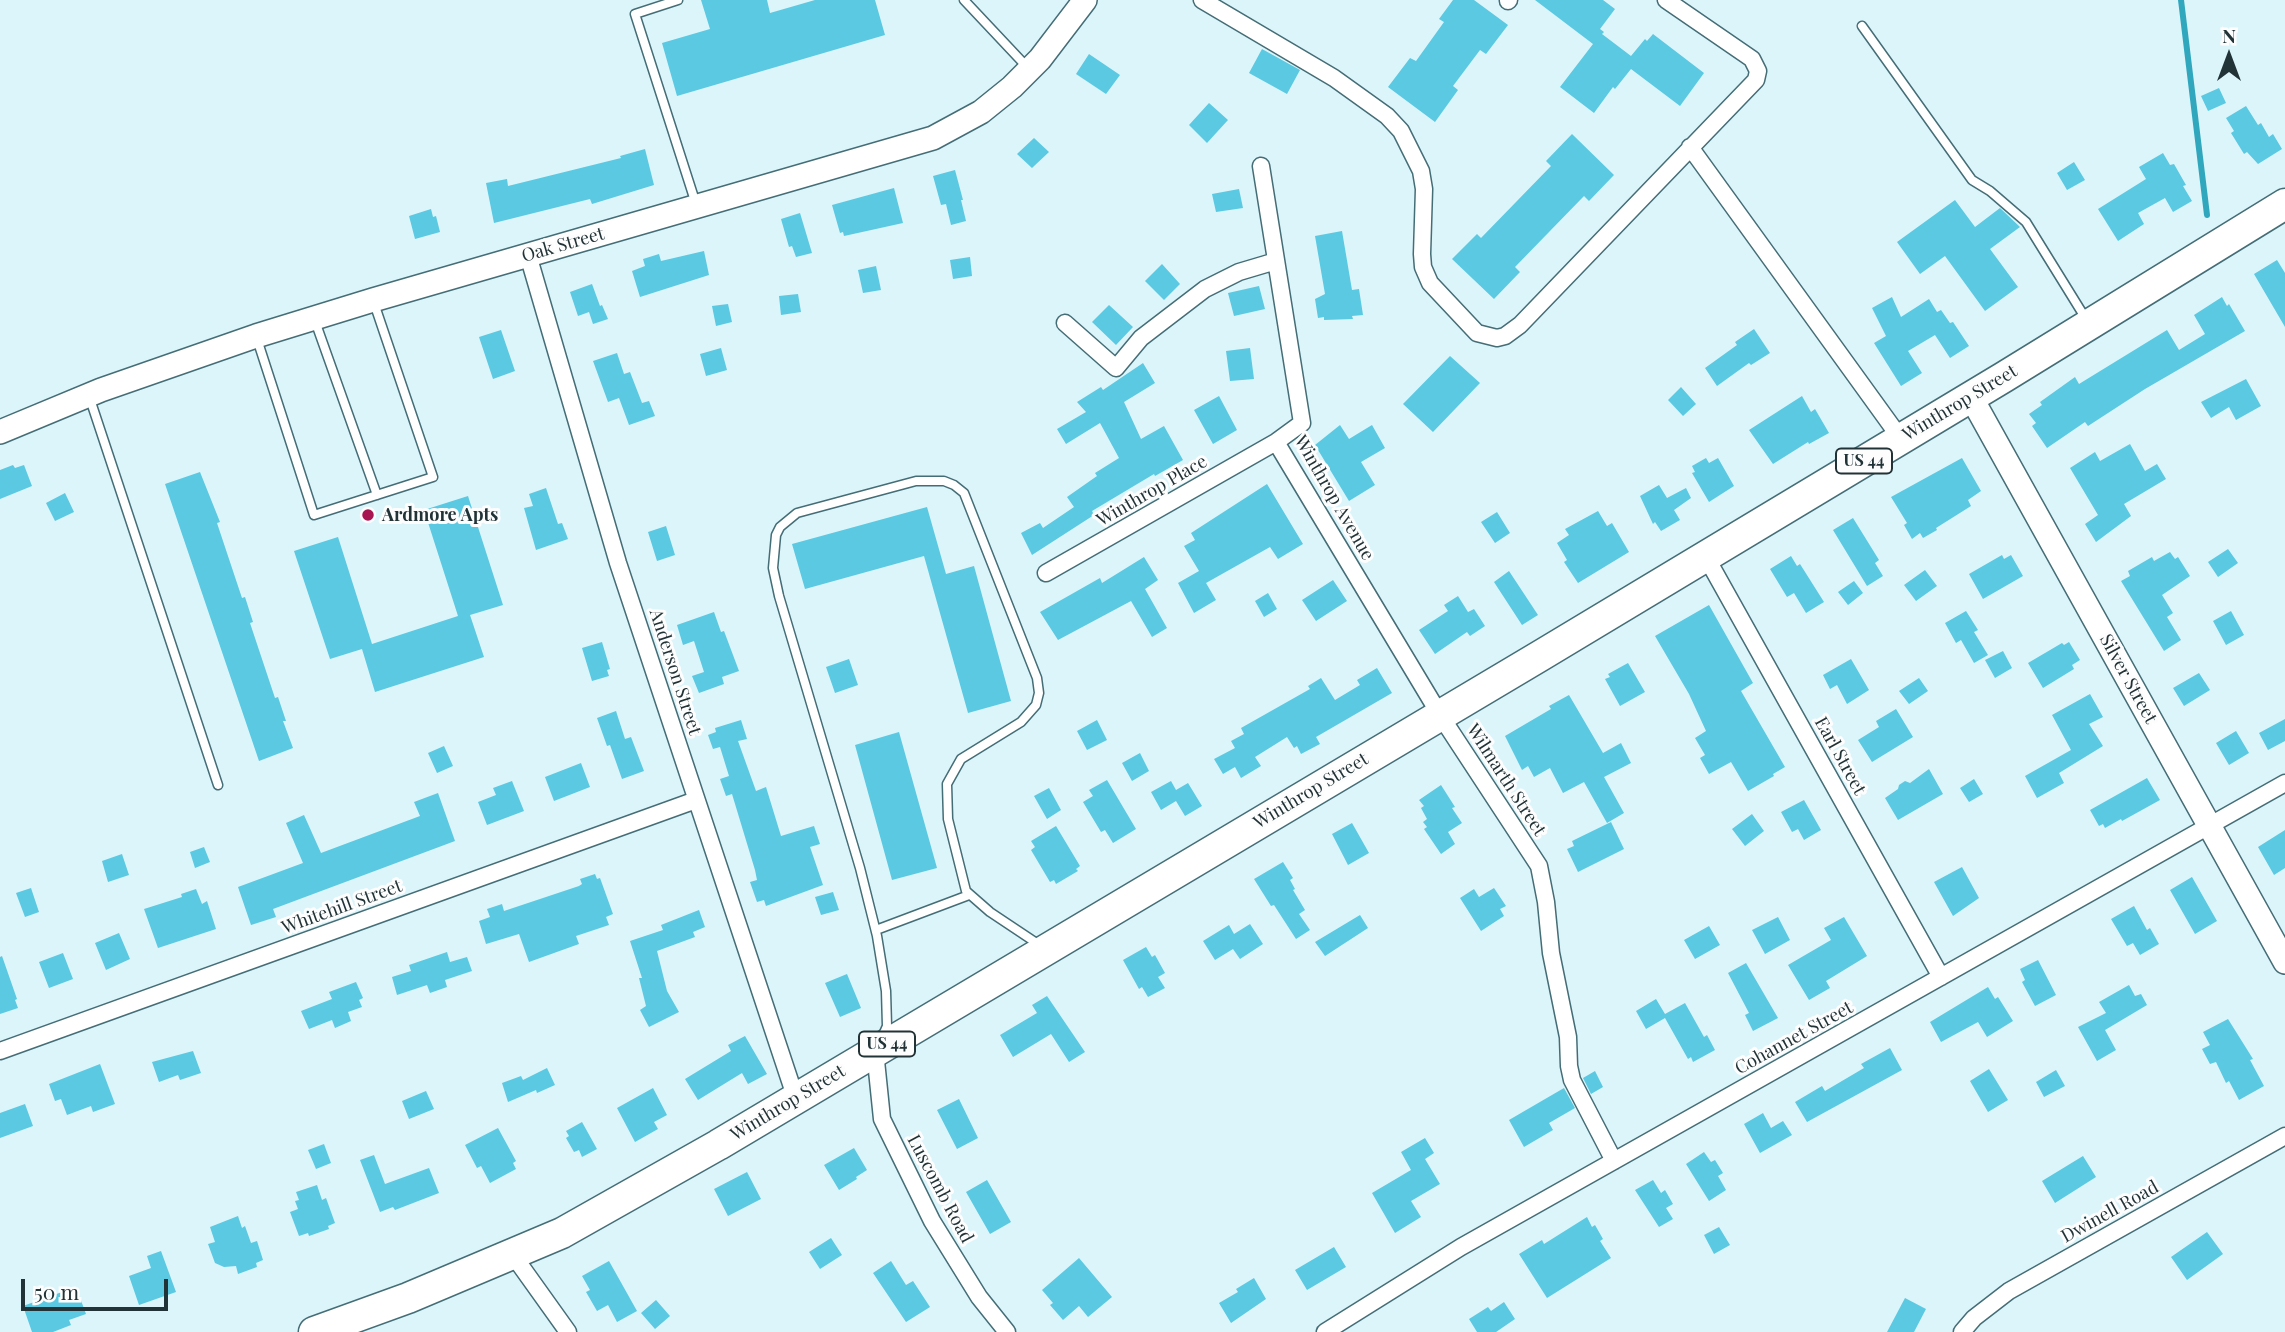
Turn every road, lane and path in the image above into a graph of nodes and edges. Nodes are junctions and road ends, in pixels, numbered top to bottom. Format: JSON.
{"nodes":[{"id":1,"x":678,"y":0,"type":"edge"},
{"id":2,"x":964,"y":0,"type":"edge"},
{"id":3,"x":1085,"y":0,"type":"edge"},
{"id":4,"x":1202,"y":0,"type":"edge"},
{"id":5,"x":1666,"y":0,"type":"edge"},
{"id":6,"x":1862,"y":26,"type":"dead end"},
{"id":7,"x":1030,"y":70,"type":"junction"},
{"id":8,"x":1690,"y":148,"type":"junction"},
{"id":9,"x":1261,"y":166,"type":"dead end"},
{"id":10,"x":2285,"y":204,"type":"edge"},
{"id":11,"x":697,"y":207,"type":"junction"},
{"id":12,"x":528,"y":255,"type":"junction"},
{"id":13,"x":1276,"y":261,"type":"junction"},
{"id":14,"x":373,"y":300,"type":"junction"},
{"id":15,"x":314,"y":318,"type":"junction"},
{"id":16,"x":1065,"y":323,"type":"dead end"},
{"id":17,"x":2090,"y":324,"type":"junction"},
{"id":18,"x":256,"y":336,"type":"junction"},
{"id":19,"x":89,"y":395,"type":"junction"},
{"id":20,"x":1971,"y":397,"type":"junction"},
{"id":21,"x":0,"y":432,"type":"edge"},
{"id":22,"x":1901,"y":439,"type":"junction"},
{"id":23,"x":1276,"y":442,"type":"junction"},
{"id":24,"x":377,"y":495,"type":"junction"},
{"id":25,"x":1705,"y":555,"type":"junction"},
{"id":26,"x":1046,"y":573,"type":"dead end"},
{"id":27,"x":1440,"y":715,"type":"junction"},
{"id":28,"x":2285,"y":783,"type":"edge"},
{"id":29,"x":218,"y":785,"type":"dead end"},
{"id":30,"x":696,"y":800,"type":"junction"},
{"id":31,"x":2209,"y":826,"type":"junction"},
{"id":32,"x":969,"y":895,"type":"junction"},
{"id":33,"x":876,"y":930,"type":"junction"},
{"id":34,"x":1046,"y":950,"type":"junction"},
{"id":35,"x":2285,"y":962,"type":"edge"},
{"id":36,"x":1941,"y":977,"type":"junction"},
{"id":37,"x":0,"y":1051,"type":"edge"},
{"id":38,"x":875,"y":1051,"type":"junction"},
{"id":39,"x":796,"y":1099,"type":"junction"},
{"id":40,"x":2285,"y":1136,"type":"edge"},
{"id":41,"x":1614,"y":1161,"type":"junction"},
{"id":42,"x":513,"y":1255,"type":"junction"},
{"id":43,"x":1336,"y":1329,"type":"edge"},
{"id":44,"x":314,"y":1332,"type":"edge"},
{"id":45,"x":568,"y":1332,"type":"edge"},
{"id":46,"x":1007,"y":1332,"type":"edge"},
{"id":47,"x":1962,"y":1332,"type":"edge"}],
"edges":[{"from":1,"to":11,"type":"lane"},
{"from":2,"to":7,"type":"lane"},
{"from":3,"to":7,"type":"street","name":"Oak Street"},
{"from":4,"to":8,"type":"street"},
{"from":5,"to":8,"type":"street"},
{"from":6,"to":17,"type":"lane"},
{"from":7,"to":11,"type":"street","name":"Oak Street"},
{"from":8,"to":22,"type":"street"},
{"from":9,"to":13,"type":"street","name":"Winthrop Avenue"},
{"from":10,"to":17,"type":"highway","name":"Winthrop Street","number":"US 44"},
{"from":11,"to":12,"type":"street","name":"Oak Street"},
{"from":12,"to":14,"type":"street","name":"Oak Street"},
{"from":12,"to":30,"type":"street","name":"Anderson Street"},
{"from":13,"to":16,"type":"street"},
{"from":13,"to":23,"type":"street","name":"Winthrop Avenue"},
{"from":14,"to":15,"type":"street","name":"Oak Street"},
{"from":14,"to":24,"type":"lane"},
{"from":15,"to":18,"type":"street","name":"Oak Street"},
{"from":15,"to":24,"type":"lane"},
{"from":17,"to":20,"type":"highway","name":"Winthrop Street","number":"US 44"},
{"from":18,"to":19,"type":"street","name":"Oak Street"},
{"from":18,"to":24,"type":"lane"},
{"from":19,"to":21,"type":"street","name":"Oak Street"},
{"from":19,"to":29,"type":"lane"},
{"from":20,"to":22,"type":"highway","name":"Winthrop Street","number":"US 44"},
{"from":20,"to":31,"type":"street","name":"Silver Street"},
{"from":22,"to":25,"type":"highway","name":"Winthrop Street","number":"US 44"},
{"from":23,"to":26,"type":"street","name":"Winthrop Place"},
{"from":23,"to":27,"type":"street","name":"Winthrop Avenue"},
{"from":25,"to":27,"type":"highway","name":"Winthrop Street","number":"US 44"},
{"from":25,"to":36,"type":"street","name":"Earl Street"},
{"from":27,"to":34,"type":"highway","name":"Winthrop Street","number":"US 44"},
{"from":27,"to":41,"type":"street","name":"Wilmarth Street"},
{"from":28,"to":31,"type":"street","name":"Cohannet Street"},
{"from":30,"to":37,"type":"street","name":"Whitehill Street"},
{"from":30,"to":39,"type":"street","name":"Anderson Street"},
{"from":31,"to":35,"type":"street","name":"Silver Street"},
{"from":31,"to":36,"type":"street","name":"Cohannet Street"},
{"from":32,"to":33,"type":"lane"},
{"from":32,"to":33,"type":"lane"},
{"from":32,"to":34,"type":"lane"},
{"from":33,"to":38,"type":"lane"},
{"from":34,"to":38,"type":"highway","name":"Winthrop Street","number":"US 44"},
{"from":36,"to":41,"type":"street","name":"Cohannet Street"},
{"from":38,"to":39,"type":"highway","name":"Winthrop Street","number":"US 44"},
{"from":38,"to":46,"type":"street","name":"Luscomb Road"},
{"from":39,"to":42,"type":"highway","name":"Winthrop Street","number":"US 44"},
{"from":40,"to":47,"type":"street","name":"Dwinell Road"},
{"from":41,"to":43,"type":"street","name":"Cohannet Street"},
{"from":42,"to":44,"type":"highway","name":"Winthrop Street","number":"US 44"},
{"from":42,"to":45,"type":"street"}]}
